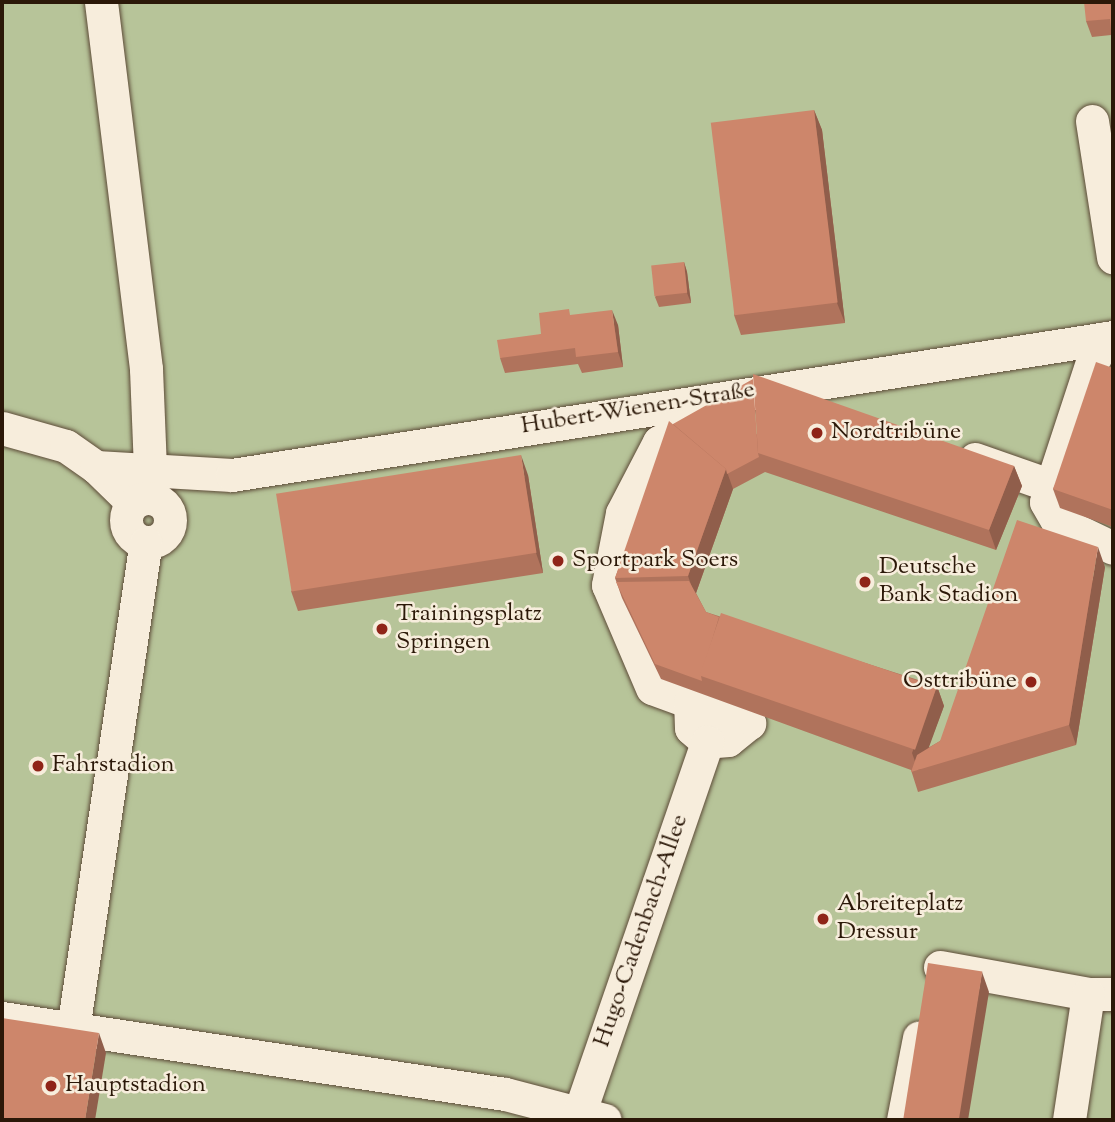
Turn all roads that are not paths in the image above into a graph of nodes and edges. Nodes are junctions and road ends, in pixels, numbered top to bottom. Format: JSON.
{"nodes":[{"id":1,"x":101,"y":2,"type":"edge"},
{"id":2,"x":1092,"y":121,"type":"dead end"},
{"id":3,"x":1113,"y":257,"type":"edge"},
{"id":4,"x":1110,"y":337,"type":"edge"},
{"id":5,"x":842,"y":412,"type":"edge"},
{"id":6,"x":2,"y":428,"type":"edge"},
{"id":7,"x":946,"y":448,"type":"edge"},
{"id":8,"x":96,"y":467,"type":"junction"},
{"id":9,"x":157,"y":470,"type":"junction"},
{"id":10,"x":1049,"y":485,"type":"junction"},
{"id":11,"x":1113,"y":548,"type":"edge"},
{"id":12,"x":690,"y":702,"type":"junction"},
{"id":13,"x":707,"y":742,"type":"junction"},
{"id":14,"x":1101,"y":994,"type":"edge"},
{"id":15,"x":2,"y":1018,"type":"edge"},
{"id":16,"x":73,"y":1029,"type":"junction"},
{"id":17,"x":587,"y":1119,"type":"edge"},
{"id":18,"x":903,"y":1120,"type":"edge"},
{"id":19,"x":1069,"y":1120,"type":"edge"}],
"edges":[{"from":1,"to":9,"type":"lane"},
{"from":2,"to":3,"type":"lane"},
{"from":4,"to":9,"type":"lane","name":"Hubert-Wienen-Straße"},
{"from":4,"to":10,"type":"lane"},
{"from":5,"to":12,"type":"lane"},
{"from":6,"to":8,"type":"lane"},
{"from":7,"to":10,"type":"lane"},
{"from":8,"to":9,"type":"lane","name":"Hubert-Wienen-Straße"},
{"from":8,"to":16,"type":"lane"},
{"from":10,"to":11,"type":"lane"},
{"from":12,"to":13,"type":"lane"},
{"from":12,"to":13,"type":"lane"},
{"from":13,"to":17,"type":"lane","name":"Hugo-Cadenbach-Allee"},
{"from":14,"to":18,"type":"lane"},
{"from":14,"to":19,"type":"lane"},
{"from":15,"to":16,"type":"lane"},
{"from":16,"to":17,"type":"lane"}]}
